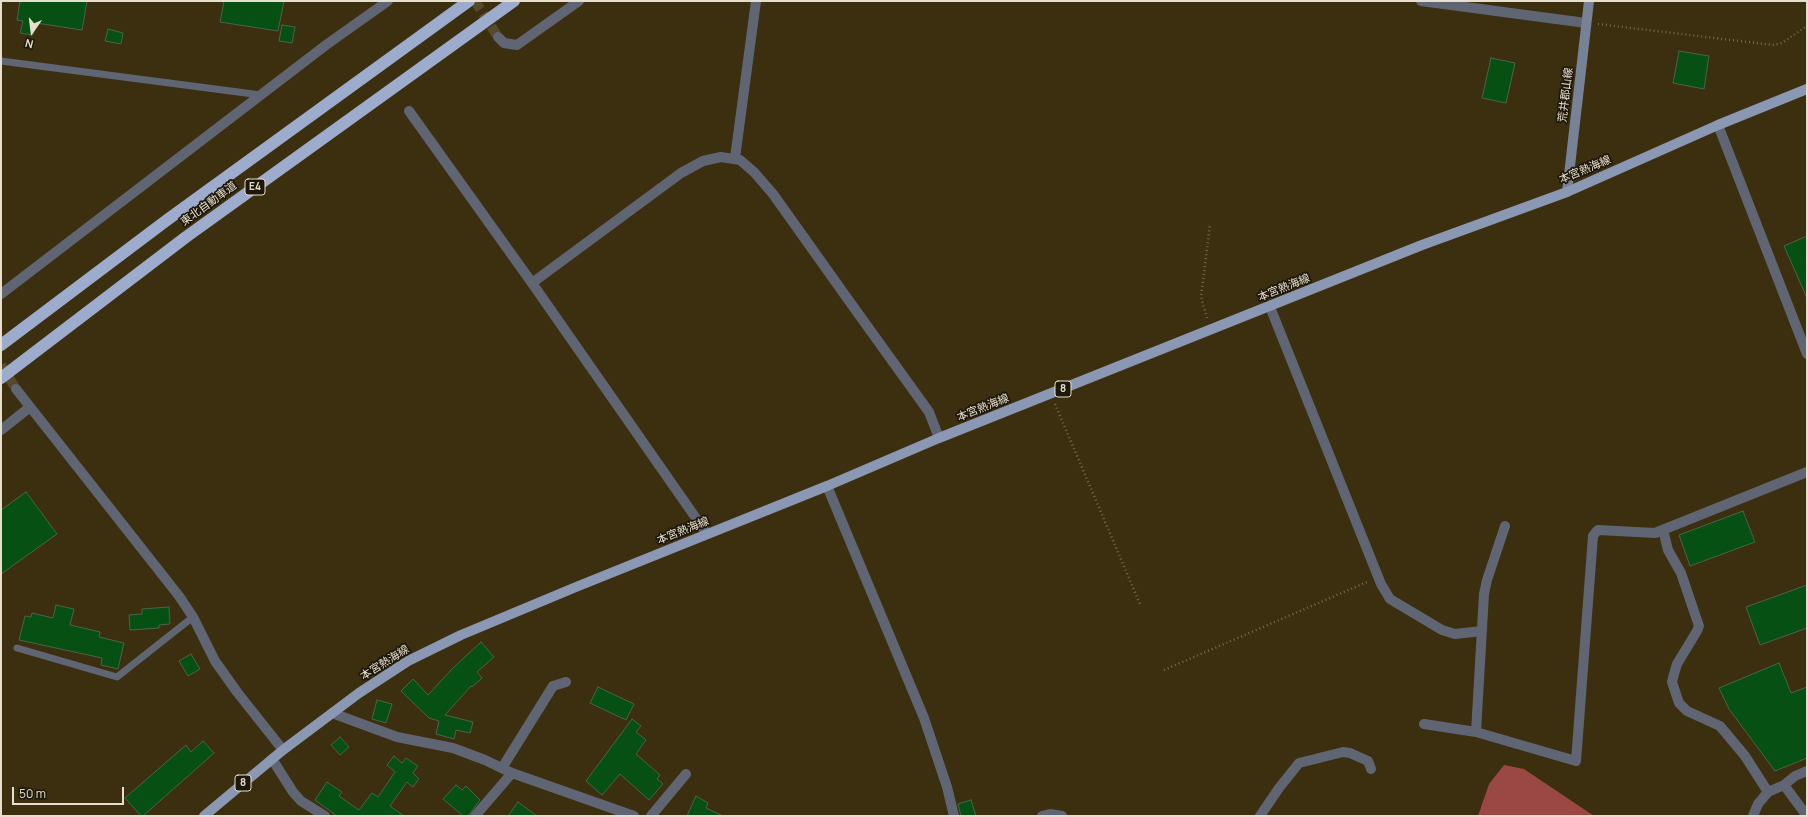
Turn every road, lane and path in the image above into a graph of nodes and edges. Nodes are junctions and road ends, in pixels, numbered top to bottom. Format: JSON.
{"nodes":[{"id":1,"x":388,"y":1,"type":"edge"},
{"id":2,"x":468,"y":1,"type":"edge"},
{"id":3,"x":514,"y":1,"type":"edge"},
{"id":4,"x":579,"y":1,"type":"edge"},
{"id":5,"x":756,"y":1,"type":"edge"},
{"id":6,"x":1421,"y":1,"type":"edge"},
{"id":7,"x":1589,"y":1,"type":"edge"},
{"id":8,"x":1586,"y":23,"type":"junction"},
{"id":9,"x":1807,"y":26,"type":"edge"},
{"id":10,"x":498,"y":37,"type":"tunnel mouth"},
{"id":11,"x":1,"y":61,"type":"edge"},
{"id":12,"x":1807,"y":88,"type":"edge"},
{"id":13,"x":261,"y":95,"type":"junction"},
{"id":14,"x":409,"y":111,"type":"dead end"},
{"id":15,"x":1718,"y":126,"type":"junction"},
{"id":16,"x":735,"y":158,"type":"junction"},
{"id":17,"x":1567,"y":192,"type":"junction"},
{"id":18,"x":1210,"y":224,"type":"dead end"},
{"id":19,"x":532,"y":284,"type":"junction"},
{"id":20,"x":1,"y":294,"type":"edge"},
{"id":21,"x":1270,"y":307,"type":"junction"},
{"id":22,"x":1213,"y":329,"type":"junction"},
{"id":23,"x":1,"y":345,"type":"edge"},
{"id":24,"x":1807,"y":354,"type":"edge"},
{"id":25,"x":1,"y":378,"type":"edge"},
{"id":26,"x":16,"y":389,"type":"tunnel mouth"},
{"id":27,"x":1051,"y":394,"type":"junction"},
{"id":28,"x":30,"y":407,"type":"junction"},
{"id":29,"x":1,"y":430,"type":"edge"},
{"id":30,"x":939,"y":438,"type":"junction"},
{"id":31,"x":1807,"y":472,"type":"edge"},
{"id":32,"x":827,"y":486,"type":"junction"},
{"id":33,"x":1505,"y":526,"type":"dead end"},
{"id":34,"x":1663,"y":530,"type":"junction"},
{"id":35,"x":707,"y":534,"type":"junction"},
{"id":36,"x":1379,"y":577,"type":"junction"},
{"id":37,"x":1140,"y":604,"type":"dead end"},
{"id":38,"x":193,"y":617,"type":"junction"},
{"id":39,"x":1482,"y":631,"type":"junction"},
{"id":40,"x":17,"y":648,"type":"dead end"},
{"id":41,"x":1164,"y":670,"type":"dead end"},
{"id":42,"x":566,"y":682,"type":"dead end"},
{"id":43,"x":332,"y":713,"type":"junction"},
{"id":44,"x":1424,"y":724,"type":"dead end"},
{"id":45,"x":1476,"y":732,"type":"junction"},
{"id":46,"x":283,"y":750,"type":"junction"},
{"id":47,"x":272,"y":759,"type":"junction"},
{"id":48,"x":502,"y":768,"type":"junction"},
{"id":49,"x":1371,"y":769,"type":"dead end"},
{"id":50,"x":1807,"y":771,"type":"edge"},
{"id":51,"x":512,"y":773,"type":"junction"},
{"id":52,"x":686,"y":774,"type":"dead end"},
{"id":53,"x":1784,"y":785,"type":"junction"},
{"id":54,"x":1768,"y":792,"type":"junction"},
{"id":55,"x":204,"y":816,"type":"edge"},
{"id":56,"x":325,"y":816,"type":"edge"},
{"id":57,"x":475,"y":816,"type":"edge"},
{"id":58,"x":634,"y":816,"type":"edge"},
{"id":59,"x":651,"y":816,"type":"edge"},
{"id":60,"x":954,"y":816,"type":"edge"},
{"id":61,"x":1042,"y":816,"type":"edge"},
{"id":62,"x":1062,"y":816,"type":"edge"},
{"id":63,"x":1260,"y":816,"type":"edge"},
{"id":64,"x":1753,"y":816,"type":"edge"},
{"id":65,"x":1807,"y":816,"type":"edge"}],
"edges":[{"from":1,"to":13,"type":"street"},
{"from":2,"to":23,"type":"highway","name":"東北自動車道","number":"E4"},
{"from":3,"to":25,"type":"highway","name":"東北自動車道","number":"E4"},
{"from":4,"to":10,"type":"street"},
{"from":5,"to":16,"type":"street"},
{"from":6,"to":8,"type":"street"},
{"from":7,"to":8,"type":"main road","name":"荒井郡山線"},
{"from":8,"to":9,"type":"path"},
{"from":8,"to":17,"type":"main road","name":"荒井郡山線"},
{"from":11,"to":13,"type":"lane"},
{"from":12,"to":15,"type":"main road","name":"本宮熱海線","number":"8"},
{"from":13,"to":20,"type":"street"},
{"from":14,"to":19,"type":"street"},
{"from":15,"to":17,"type":"main road","name":"本宮熱海線","number":"8"},
{"from":15,"to":24,"type":"street"},
{"from":16,"to":19,"type":"street"},
{"from":16,"to":30,"type":"street"},
{"from":17,"to":21,"type":"main road","name":"本宮熱海線","number":"8"},
{"from":18,"to":22,"type":"path"},
{"from":19,"to":35,"type":"street"},
{"from":21,"to":22,"type":"main road","name":"本宮熱海線","number":"8"},
{"from":21,"to":36,"type":"street"},
{"from":22,"to":27,"type":"main road","name":"本宮熱海線","number":"8"},
{"from":26,"to":28,"type":"street"},
{"from":27,"to":30,"type":"main road","name":"本宮熱海線","number":"8"},
{"from":27,"to":37,"type":"path"},
{"from":28,"to":29,"type":"street"},
{"from":28,"to":38,"type":"street"},
{"from":30,"to":32,"type":"main road","name":"本宮熱海線","number":"8"},
{"from":31,"to":34,"type":"street"},
{"from":32,"to":35,"type":"main road","name":"本宮熱海線","number":"8"},
{"from":32,"to":60,"type":"street"},
{"from":33,"to":39,"type":"street"},
{"from":34,"to":45,"type":"street"},
{"from":34,"to":54,"type":"street"},
{"from":35,"to":43,"type":"main road","name":"本宮熱海線","number":"8"},
{"from":36,"to":39,"type":"street"},
{"from":36,"to":41,"type":"path"},
{"from":38,"to":40,"type":"lane"},
{"from":38,"to":46,"type":"street"},
{"from":39,"to":45,"type":"street"},
{"from":42,"to":48,"type":"street"},
{"from":43,"to":46,"type":"main road","name":"本宮熱海線","number":"8"},
{"from":43,"to":48,"type":"street"},
{"from":44,"to":45,"type":"street"},
{"from":46,"to":47,"type":"main road","name":"本宮熱海線","number":"8"},
{"from":47,"to":55,"type":"main road","name":"本宮熱海線","number":"8"},
{"from":47,"to":56,"type":"street"},
{"from":48,"to":51,"type":"street"},
{"from":49,"to":63,"type":"street"},
{"from":50,"to":53,"type":"street"},
{"from":51,"to":57,"type":"street"},
{"from":51,"to":58,"type":"street"},
{"from":52,"to":59,"type":"street"},
{"from":53,"to":54,"type":"street"},
{"from":53,"to":65,"type":"street"},
{"from":54,"to":64,"type":"street"},
{"from":61,"to":62,"type":"street"}]}
